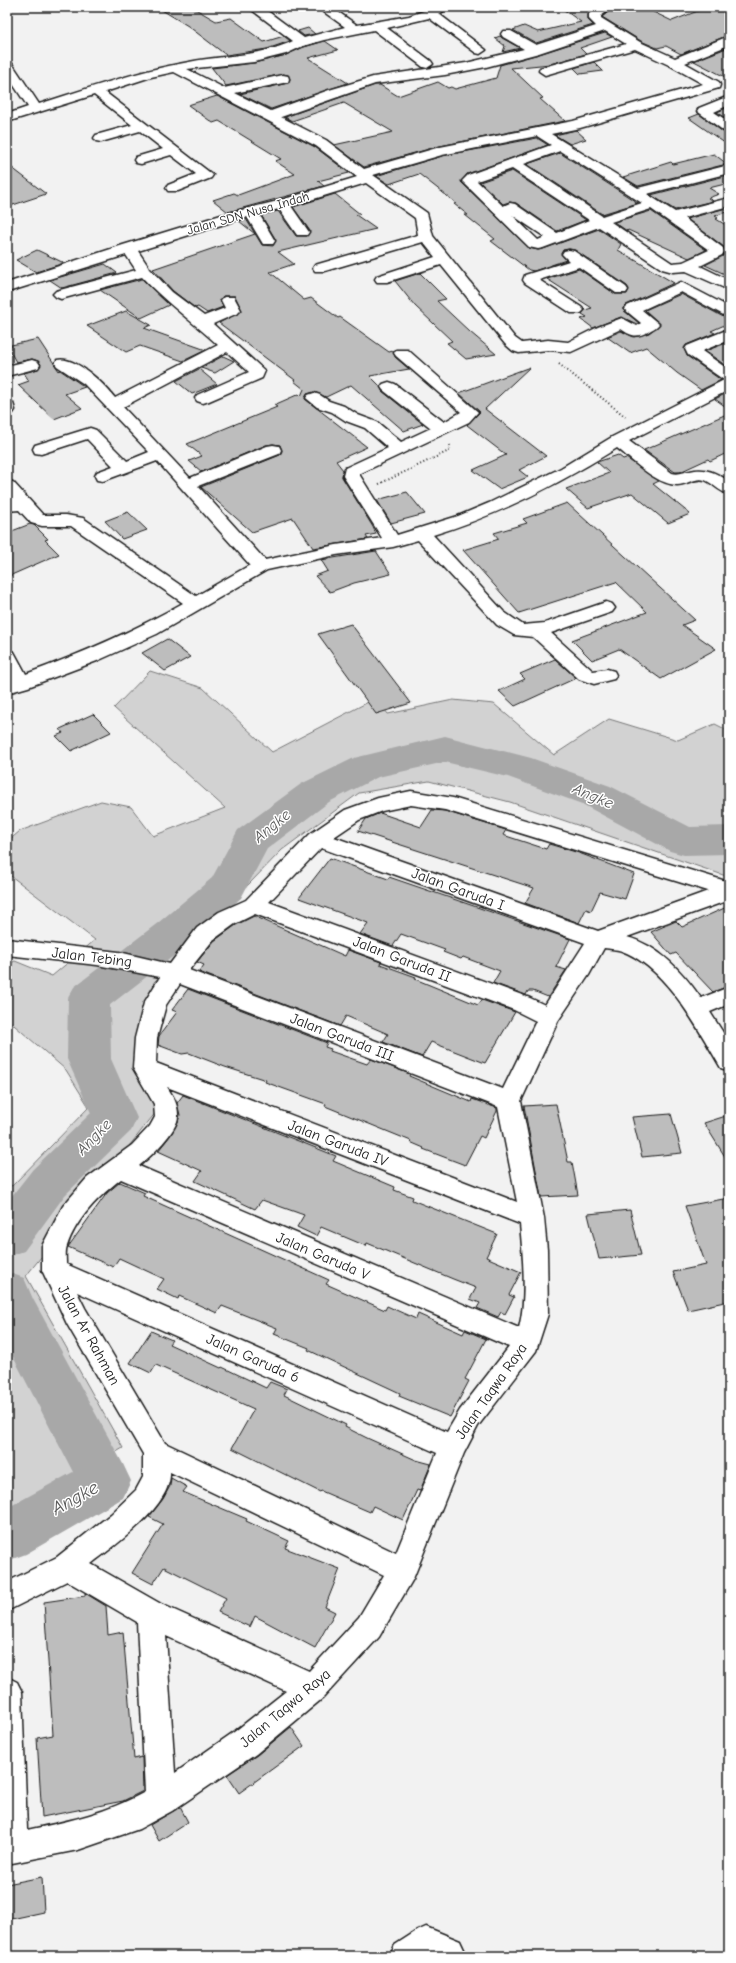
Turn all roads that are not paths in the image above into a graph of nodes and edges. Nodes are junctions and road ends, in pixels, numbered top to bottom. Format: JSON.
{"nodes":[{"id":1,"x":254,"y":7,"type":"edge"},
{"id":2,"x":323,"y":7,"type":"edge"},
{"id":3,"x":444,"y":7,"type":"edge"},
{"id":4,"x":607,"y":7,"type":"edge"},
{"id":5,"x":431,"y":14,"type":"junction"},
{"id":6,"x":378,"y":27,"type":"junction"},
{"id":7,"x":606,"y":27,"type":"junction"},
{"id":8,"x":354,"y":29,"type":"junction"},
{"id":9,"x":507,"y":34,"type":"dead end"},
{"id":10,"x":729,"y":40,"type":"edge"},
{"id":11,"x":299,"y":43,"type":"junction"},
{"id":12,"x":636,"y":45,"type":"junction"},
{"id":13,"x":540,"y":49,"type":"junction"},
{"id":14,"x":480,"y":50,"type":"dead end"},
{"id":15,"x":573,"y":63,"type":"junction"},
{"id":16,"x":676,"y":63,"type":"junction"},
{"id":17,"x":427,"y":64,"type":"dead end"},
{"id":18,"x":7,"y":65,"type":"edge"},
{"id":19,"x":175,"y":68,"type":"junction"},
{"id":20,"x":545,"y":71,"type":"dead end"},
{"id":21,"x":283,"y":79,"type":"dead end"},
{"id":22,"x":714,"y":86,"type":"junction"},
{"id":23,"x":95,"y":90,"type":"junction"},
{"id":24,"x":223,"y":92,"type":"junction"},
{"id":25,"x":729,"y":92,"type":"edge"},
{"id":26,"x":729,"y":100,"type":"edge"},
{"id":27,"x":36,"y":109,"type":"junction"},
{"id":28,"x":706,"y":110,"type":"junction"},
{"id":29,"x":270,"y":116,"type":"junction"},
{"id":30,"x":7,"y":118,"type":"edge"},
{"id":31,"x":729,"y":121,"type":"edge"},
{"id":32,"x":142,"y":126,"type":"junction"},
{"id":33,"x":729,"y":128,"type":"edge"},
{"id":34,"x":540,"y":132,"type":"junction"},
{"id":35,"x":101,"y":138,"type":"dead end"},
{"id":36,"x":562,"y":146,"type":"junction"},
{"id":37,"x":174,"y":150,"type":"junction"},
{"id":38,"x":140,"y":160,"type":"dead end"},
{"id":39,"x":513,"y":163,"type":"junction"},
{"id":40,"x":729,"y":169,"type":"edge"},
{"id":41,"x":365,"y":176,"type":"junction"},
{"id":42,"x":172,"y":188,"type":"dead end"},
{"id":43,"x":634,"y":192,"type":"junction"},
{"id":44,"x":729,"y":202,"type":"edge"},
{"id":45,"x":283,"y":204,"type":"junction"},
{"id":46,"x":652,"y":204,"type":"junction"},
{"id":47,"x":250,"y":211,"type":"junction"},
{"id":48,"x":671,"y":217,"type":"junction"},
{"id":49,"x":600,"y":222,"type":"junction"},
{"id":50,"x":302,"y":232,"type":"dead end"},
{"id":51,"x":426,"y":237,"type":"junction"},
{"id":52,"x":553,"y":240,"type":"junction"},
{"id":53,"x":268,"y":241,"type":"dead end"},
{"id":54,"x":128,"y":248,"type":"junction"},
{"id":55,"x":443,"y":259,"type":"junction"},
{"id":56,"x":580,"y":262,"type":"junction"},
{"id":57,"x":688,"y":266,"type":"junction"},
{"id":58,"x":320,"y":268,"type":"dead end"},
{"id":59,"x":146,"y":272,"type":"junction"},
{"id":60,"x":382,"y":279,"type":"dead end"},
{"id":61,"x":729,"y":286,"type":"edge"},
{"id":62,"x":11,"y":287,"type":"dead end"},
{"id":63,"x":621,"y":290,"type":"dead end"},
{"id":64,"x":61,"y":294,"type":"dead end"},
{"id":65,"x":229,"y":300,"type":"dead end"},
{"id":66,"x":576,"y":310,"type":"dead end"},
{"id":67,"x":729,"y":313,"type":"edge"},
{"id":68,"x":203,"y":322,"type":"junction"},
{"id":69,"x":729,"y":334,"type":"edge"},
{"id":70,"x":228,"y":344,"type":"junction"},
{"id":71,"x":402,"y":353,"type":"dead end"},
{"id":72,"x":63,"y":363,"type":"dead end"},
{"id":73,"x":32,"y":364,"type":"dead end"},
{"id":74,"x":7,"y":370,"type":"edge"},
{"id":75,"x":729,"y":378,"type":"edge"},
{"id":76,"x":729,"y":384,"type":"edge"},
{"id":77,"x":389,"y":387,"type":"dead end"},
{"id":78,"x":203,"y":398,"type":"dead end"},
{"id":79,"x":314,"y":398,"type":"dead end"},
{"id":80,"x":7,"y":406,"type":"edge"},
{"id":81,"x":113,"y":406,"type":"junction"},
{"id":82,"x":7,"y":410,"type":"edge"},
{"id":83,"x":440,"y":430,"type":"junction"},
{"id":84,"x":618,"y":440,"type":"junction"},
{"id":85,"x":398,"y":448,"type":"junction"},
{"id":86,"x":41,"y":449,"type":"dead end"},
{"id":87,"x":274,"y":450,"type":"dead end"},
{"id":88,"x":160,"y":454,"type":"junction"},
{"id":89,"x":124,"y":468,"type":"junction"},
{"id":90,"x":103,"y":476,"type":"dead end"},
{"id":91,"x":187,"y":485,"type":"junction"},
{"id":92,"x":727,"y":485,"type":"edge"},
{"id":93,"x":7,"y":486,"type":"edge"},
{"id":94,"x":15,"y":505,"type":"edge"},
{"id":95,"x":422,"y":534,"type":"junction"},
{"id":96,"x":393,"y":542,"type":"junction"},
{"id":97,"x":262,"y":566,"type":"junction"},
{"id":98,"x":196,"y":604,"type":"junction"},
{"id":99,"x":606,"y":608,"type":"dead end"},
{"id":100,"x":537,"y":631,"type":"junction"},
{"id":101,"x":7,"y":656,"type":"edge"},
{"id":102,"x":607,"y":675,"type":"dead end"},
{"id":103,"x":14,"y":685,"type":"edge"},
{"id":104,"x":317,"y":839,"type":"junction"},
{"id":105,"x":729,"y":891,"type":"edge"},
{"id":106,"x":254,"y":905,"type":"junction"},
{"id":107,"x":598,"y":939,"type":"junction"},
{"id":108,"x":7,"y":947,"type":"edge"},
{"id":109,"x":175,"y":973,"type":"junction"},
{"id":110,"x":729,"y":995,"type":"edge"},
{"id":111,"x":696,"y":1009,"type":"junction"},
{"id":112,"x":549,"y":1017,"type":"junction"},
{"id":113,"x":729,"y":1062,"type":"edge"},
{"id":114,"x":144,"y":1068,"type":"junction"},
{"id":115,"x":509,"y":1101,"type":"junction"},
{"id":116,"x":119,"y":1168,"type":"junction"},
{"id":117,"x":532,"y":1218,"type":"junction"},
{"id":118,"x":54,"y":1270,"type":"junction"},
{"id":119,"x":527,"y":1343,"type":"junction"},
{"id":120,"x":453,"y":1447,"type":"junction"},
{"id":121,"x":156,"y":1452,"type":"junction"},
{"id":122,"x":68,"y":1566,"type":"junction"},
{"id":123,"x":403,"y":1570,"type":"junction"},
{"id":124,"x":7,"y":1597,"type":"edge"},
{"id":125,"x":151,"y":1614,"type":"junction"},
{"id":126,"x":313,"y":1688,"type":"junction"},
{"id":127,"x":7,"y":1692,"type":"edge"},
{"id":128,"x":161,"y":1800,"type":"junction"},
{"id":129,"x":10,"y":1848,"type":"edge"},
{"id":130,"x":406,"y":1956,"type":"edge"},
{"id":131,"x":452,"y":1956,"type":"edge"}],
"edges":[{"from":1,"to":11,"type":"street"},
{"from":2,"to":8,"type":"street"},
{"from":3,"to":5,"type":"street"},
{"from":4,"to":7,"type":"street"},
{"from":5,"to":6,"type":"street"},
{"from":5,"to":14,"type":"street"},
{"from":6,"to":8,"type":"street"},
{"from":6,"to":17,"type":"street"},
{"from":7,"to":12,"type":"street"},
{"from":7,"to":13,"type":"street"},
{"from":8,"to":11,"type":"street"},
{"from":9,"to":13,"type":"street"},
{"from":10,"to":16,"type":"street"},
{"from":11,"to":19,"type":"street"},
{"from":12,"to":15,"type":"street"},
{"from":12,"to":16,"type":"street"},
{"from":13,"to":15,"type":"street"},
{"from":13,"to":29,"type":"street"},
{"from":15,"to":20,"type":"street"},
{"from":16,"to":22,"type":"street"},
{"from":18,"to":27,"type":"street"},
{"from":19,"to":23,"type":"street"},
{"from":19,"to":24,"type":"street"},
{"from":21,"to":24,"type":"street"},
{"from":22,"to":25,"type":"street"},
{"from":22,"to":34,"type":"street","name":"Jalan SDN Nusa Indah"},
{"from":23,"to":27,"type":"street"},
{"from":23,"to":32,"type":"street"},
{"from":24,"to":29,"type":"street"},
{"from":26,"to":28,"type":"street"},
{"from":27,"to":30,"type":"street"},
{"from":28,"to":31,"type":"street"},
{"from":28,"to":33,"type":"street"},
{"from":29,"to":41,"type":"street"},
{"from":32,"to":35,"type":"street"},
{"from":32,"to":37,"type":"street"},
{"from":34,"to":36,"type":"street"},
{"from":34,"to":41,"type":"street","name":"Jalan SDN Nusa Indah"},
{"from":36,"to":39,"type":"street"},
{"from":36,"to":43,"type":"street"},
{"from":37,"to":38,"type":"street"},
{"from":37,"to":42,"type":"street"},
{"from":39,"to":49,"type":"street"},
{"from":39,"to":52,"type":"street"},
{"from":40,"to":43,"type":"street"},
{"from":41,"to":45,"type":"street","name":"Jalan SDN Nusa Indah"},
{"from":41,"to":51,"type":"street"},
{"from":43,"to":46,"type":"street"},
{"from":44,"to":48,"type":"street"},
{"from":45,"to":47,"type":"street","name":"Jalan SDN Nusa Indah"},
{"from":45,"to":50,"type":"street"},
{"from":46,"to":48,"type":"street"},
{"from":46,"to":49,"type":"street"},
{"from":47,"to":53,"type":"street"},
{"from":47,"to":54,"type":"street","name":"Jalan SDN Nusa Indah"},
{"from":48,"to":57,"type":"street"},
{"from":49,"to":52,"type":"street"},
{"from":49,"to":57,"type":"street"},
{"from":51,"to":55,"type":"street"},
{"from":51,"to":58,"type":"street"},
{"from":52,"to":56,"type":"street"},
{"from":54,"to":59,"type":"street"},
{"from":54,"to":62,"type":"street","name":"Jalan SDN Nusa Indah"},
{"from":55,"to":60,"type":"street"},
{"from":55,"to":67,"type":"street"},
{"from":56,"to":63,"type":"street"},
{"from":56,"to":66,"type":"street"},
{"from":57,"to":61,"type":"street"},
{"from":59,"to":64,"type":"street"},
{"from":59,"to":68,"type":"street"},
{"from":65,"to":68,"type":"street"},
{"from":68,"to":70,"type":"street"},
{"from":69,"to":75,"type":"street"},
{"from":70,"to":78,"type":"street"},
{"from":70,"to":81,"type":"street"},
{"from":71,"to":83,"type":"street"},
{"from":72,"to":81,"type":"street"},
{"from":73,"to":74,"type":"street"},
{"from":76,"to":84,"type":"street"},
{"from":77,"to":83,"type":"street"},
{"from":79,"to":85,"type":"street"},
{"from":80,"to":82,"type":"street"},
{"from":81,"to":88,"type":"street"},
{"from":83,"to":85,"type":"street"},
{"from":84,"to":92,"type":"street"},
{"from":84,"to":95,"type":"street"},
{"from":85,"to":96,"type":"street"},
{"from":86,"to":89,"type":"street"},
{"from":87,"to":91,"type":"street"},
{"from":88,"to":89,"type":"street"},
{"from":88,"to":91,"type":"street"},
{"from":89,"to":90,"type":"street"},
{"from":91,"to":97,"type":"street"},
{"from":93,"to":94,"type":"street"},
{"from":94,"to":98,"type":"street"},
{"from":95,"to":96,"type":"street"},
{"from":95,"to":100,"type":"street"},
{"from":96,"to":97,"type":"street"},
{"from":97,"to":98,"type":"street"},
{"from":98,"to":103,"type":"street"},
{"from":99,"to":100,"type":"street"},
{"from":100,"to":102,"type":"street"},
{"from":101,"to":103,"type":"street"},
{"from":104,"to":105,"type":"street"},
{"from":104,"to":106,"type":"street"},
{"from":104,"to":107,"type":"street","name":"Jalan Garuda I"},
{"from":105,"to":107,"type":"street"},
{"from":106,"to":109,"type":"street"},
{"from":106,"to":112,"type":"street","name":"Jalan Garuda II"},
{"from":107,"to":111,"type":"street"},
{"from":107,"to":112,"type":"street"},
{"from":108,"to":109,"type":"street","name":"Jalan Tebing"},
{"from":109,"to":114,"type":"street"},
{"from":109,"to":115,"type":"street","name":"Jalan Garuda III"},
{"from":110,"to":111,"type":"street"},
{"from":111,"to":113,"type":"street"},
{"from":112,"to":115,"type":"street"},
{"from":114,"to":116,"type":"street","name":"Jalan Ar Rahman"},
{"from":114,"to":117,"type":"street","name":"Jalan Garuda IV"},
{"from":115,"to":117,"type":"street","name":"Jalan Taqwa Raya"},
{"from":116,"to":118,"type":"street","name":"Jalan Ar Rahman"},
{"from":116,"to":119,"type":"street","name":"Jalan Garuda V"},
{"from":117,"to":119,"type":"street","name":"Jalan Taqwa Raya"},
{"from":118,"to":120,"type":"street","name":"Jalan Garuda 6"},
{"from":118,"to":121,"type":"street","name":"Jalan Ar Rahman"},
{"from":119,"to":120,"type":"street","name":"Jalan Taqwa Raya"},
{"from":120,"to":123,"type":"street","name":"Jalan Taqwa Raya"},
{"from":121,"to":122,"type":"street","name":"Jalan Ar Rahman"},
{"from":121,"to":123,"type":"street"},
{"from":122,"to":124,"type":"street","name":"Jalan Ar Rahman"},
{"from":122,"to":125,"type":"street"},
{"from":123,"to":126,"type":"street","name":"Jalan Taqwa Raya"},
{"from":125,"to":126,"type":"street"},
{"from":125,"to":128,"type":"street"},
{"from":126,"to":128,"type":"street","name":"Jalan Taqwa Raya"},
{"from":127,"to":129,"type":"street"},
{"from":128,"to":129,"type":"street","name":"Jalan Taqwa Raya"},
{"from":130,"to":131,"type":"street"}]}
